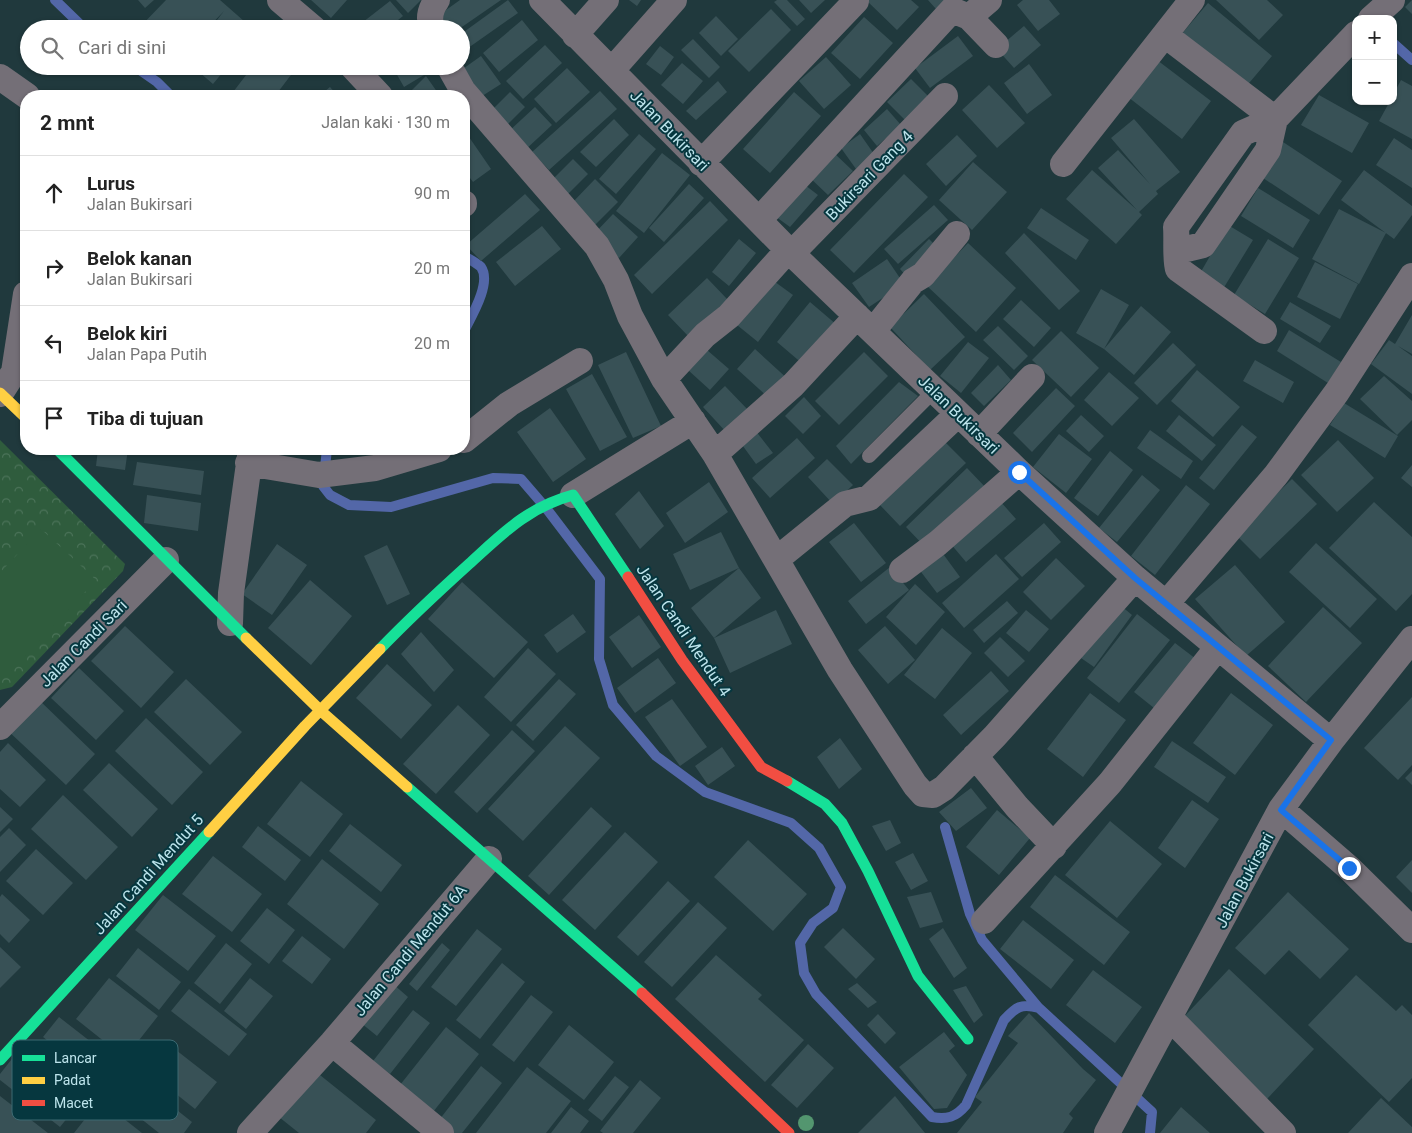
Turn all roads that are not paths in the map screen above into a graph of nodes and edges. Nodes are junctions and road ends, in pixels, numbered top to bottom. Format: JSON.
{"nodes":[{"id":1,"x":280,"y":0,"type":"edge"},
{"id":2,"x":542,"y":0,"type":"edge"},
{"id":3,"x":606,"y":0,"type":"edge"},
{"id":4,"x":674,"y":0,"type":"edge"},
{"id":5,"x":989,"y":0,"type":"edge"},
{"id":6,"x":1192,"y":0,"type":"edge"},
{"id":7,"x":1392,"y":0,"type":"edge"},
{"id":8,"x":856,"y":1,"type":"edge"},
{"id":9,"x":1375,"y":15,"type":"edge"},
{"id":10,"x":969,"y":17,"type":"junction"},
{"id":11,"x":303,"y":20,"type":"edge"},
{"id":12,"x":575,"y":34,"type":"junction"},
{"id":13,"x":1165,"y":35,"type":"junction"},
{"id":14,"x":1352,"y":38,"type":"edge"},
{"id":15,"x":996,"y":45,"type":"dead end"},
{"id":16,"x":612,"y":70,"type":"junction"},
{"id":17,"x":360,"y":75,"type":"edge"},
{"id":18,"x":454,"y":75,"type":"edge"},
{"id":19,"x":0,"y":77,"type":"edge"},
{"id":20,"x":374,"y":90,"type":"edge"},
{"id":21,"x":462,"y":90,"type":"edge"},
{"id":22,"x":20,"y":91,"type":"edge"},
{"id":23,"x":945,"y":96,"type":"dead end"},
{"id":24,"x":470,"y":99,"type":"edge"},
{"id":25,"x":1275,"y":119,"type":"junction"},
{"id":26,"x":701,"y":163,"type":"junction"},
{"id":27,"x":1063,"y":164,"type":"dead end"},
{"id":28,"x":759,"y":220,"type":"junction"},
{"id":29,"x":957,"y":234,"type":"dead end"},
{"id":30,"x":790,"y":252,"type":"junction"},
{"id":31,"x":1412,"y":276,"type":"edge"},
{"id":32,"x":865,"y":324,"type":"junction"},
{"id":33,"x":1264,"y":331,"type":"dead end"},
{"id":34,"x":20,"y":333,"type":"edge"},
{"id":35,"x":580,"y":361,"type":"dead end"},
{"id":36,"x":1032,"y":377,"type":"dead end"},
{"id":37,"x":664,"y":379,"type":"junction"},
{"id":38,"x":934,"y":391,"type":"junction"},
{"id":39,"x":0,"y":393,"type":"edge"},
{"id":40,"x":20,"y":412,"type":"edge"},
{"id":41,"x":958,"y":414,"type":"junction"},
{"id":42,"x":693,"y":420,"type":"junction"},
{"id":43,"x":979,"y":434,"type":"junction"},
{"id":44,"x":470,"y":435,"type":"edge"},
{"id":45,"x":715,"y":454,"type":"junction"},
{"id":46,"x":68,"y":455,"type":"edge"},
{"id":47,"x":419,"y":455,"type":"edge"},
{"id":48,"x":250,"y":456,"type":"edge"},
{"id":49,"x":869,"y":456,"type":"dead end"},
{"id":50,"x":1019,"y":472,"type":"junction"},
{"id":51,"x":562,"y":498,"type":"junction"},
{"id":52,"x":777,"y":559,"type":"junction"},
{"id":53,"x":166,"y":560,"type":"junction"},
{"id":54,"x":902,"y":570,"type":"dead end"},
{"id":55,"x":1135,"y":578,"type":"junction"},
{"id":56,"x":1166,"y":604,"type":"junction"},
{"id":57,"x":230,"y":623,"type":"junction"},
{"id":58,"x":1412,"y":639,"type":"edge"},
{"id":59,"x":1218,"y":647,"type":"junction"},
{"id":60,"x":321,"y":711,"type":"junction"},
{"id":61,"x":0,"y":727,"type":"edge"},
{"id":62,"x":1331,"y":740,"type":"junction"},
{"id":63,"x":975,"y":756,"type":"junction"},
{"id":64,"x":1281,"y":810,"type":"junction"},
{"id":65,"x":1054,"y":846,"type":"junction"},
{"id":66,"x":489,"y":858,"type":"junction"},
{"id":67,"x":984,"y":921,"type":"dead end"},
{"id":68,"x":1412,"y":930,"type":"edge"},
{"id":69,"x":1170,"y":1018,"type":"junction"},
{"id":70,"x":968,"y":1039,"type":"dead end"},
{"id":71,"x":18,"y":1040,"type":"edge"},
{"id":72,"x":332,"y":1043,"type":"junction"},
{"id":73,"x":12,"y":1047,"type":"edge"},
{"id":74,"x":0,"y":1060,"type":"edge"},
{"id":75,"x":250,"y":1133,"type":"edge"},
{"id":76,"x":441,"y":1133,"type":"edge"},
{"id":77,"x":789,"y":1133,"type":"edge"},
{"id":78,"x":1107,"y":1133,"type":"edge"},
{"id":79,"x":1283,"y":1133,"type":"edge"}],
"edges":[{"from":1,"to":11,"type":"street"},
{"from":2,"to":12,"type":"street","name":"Jalan Bukirsari"},
{"from":3,"to":12,"type":"street"},
{"from":4,"to":16,"type":"street"},
{"from":5,"to":10,"type":"street"},
{"from":6,"to":13,"type":"street"},
{"from":7,"to":9,"type":"street"},
{"from":8,"to":26,"type":"street"},
{"from":10,"to":15,"type":"street"},
{"from":10,"to":28,"type":"street"},
{"from":12,"to":16,"type":"street","name":"Jalan Bukirsari"},
{"from":13,"to":25,"type":"street"},
{"from":13,"to":27,"type":"street"},
{"from":14,"to":25,"type":"street"},
{"from":16,"to":26,"type":"street","name":"Jalan Bukirsari"},
{"from":17,"to":20,"type":"street"},
{"from":18,"to":21,"type":"street"},
{"from":19,"to":22,"type":"street"},
{"from":23,"to":30,"type":"street","name":"Bukirsari Gang 4"},
{"from":24,"to":37,"type":"street"},
{"from":25,"to":33,"type":"street"},
{"from":26,"to":28,"type":"street","name":"Jalan Bukirsari"},
{"from":28,"to":30,"type":"street","name":"Jalan Bukirsari"},
{"from":29,"to":32,"type":"street"},
{"from":30,"to":32,"type":"street","name":"Jalan Bukirsari"},
{"from":30,"to":37,"type":"street","name":"Bukirsari Gang 4"},
{"from":31,"to":56,"type":"street"},
{"from":32,"to":38,"type":"street","name":"Jalan Bukirsari"},
{"from":32,"to":45,"type":"street"},
{"from":34,"to":39,"type":"street"},
{"from":35,"to":44,"type":"street"},
{"from":36,"to":43,"type":"street"},
{"from":37,"to":42,"type":"street"},
{"from":38,"to":41,"type":"street","name":"Jalan Bukirsari"},
{"from":38,"to":49,"type":"lane"},
{"from":39,"to":40,"type":"street"},
{"from":41,"to":43,"type":"street","name":"Jalan Bukirsari"},
{"from":41,"to":52,"type":"street"},
{"from":42,"to":45,"type":"street"},
{"from":42,"to":51,"type":"street"},
{"from":43,"to":50,"type":"street","name":"Jalan Bukirsari"},
{"from":45,"to":52,"type":"street"},
{"from":46,"to":53,"type":"street"},
{"from":47,"to":48,"type":"street"},
{"from":48,"to":57,"type":"street"},
{"from":50,"to":54,"type":"street"},
{"from":50,"to":55,"type":"street","name":"Jalan Bukirsari"},
{"from":51,"to":60,"type":"street"},
{"from":51,"to":70,"type":"street","name":"Jalan Candi Mendut 4"},
{"from":52,"to":63,"type":"street"},
{"from":53,"to":57,"type":"street"},
{"from":53,"to":61,"type":"street","name":"Jalan Candi Sari"},
{"from":55,"to":56,"type":"street","name":"Jalan Bukirsari"},
{"from":55,"to":63,"type":"street"},
{"from":56,"to":59,"type":"street","name":"Jalan Bukirsari"},
{"from":57,"to":60,"type":"street"},
{"from":58,"to":62,"type":"street"},
{"from":59,"to":62,"type":"street","name":"Jalan Bukirsari"},
{"from":59,"to":65,"type":"street"},
{"from":60,"to":66,"type":"street"},
{"from":60,"to":71,"type":"street","name":"Jalan Candi Mendut 5"},
{"from":62,"to":64,"type":"street","name":"Jalan Bukirsari"},
{"from":63,"to":65,"type":"street"},
{"from":64,"to":68,"type":"street"},
{"from":64,"to":69,"type":"street","name":"Jalan Bukirsari"},
{"from":65,"to":67,"type":"street"},
{"from":66,"to":72,"type":"street","name":"Jalan Candi Mendut 6A"},
{"from":66,"to":77,"type":"street"},
{"from":69,"to":78,"type":"street","name":"Jalan Bukirsari"},
{"from":69,"to":79,"type":"street"},
{"from":72,"to":75,"type":"street","name":"Jalan Candi Mendut 6A"},
{"from":72,"to":76,"type":"street"},
{"from":73,"to":74,"type":"street","name":"Jalan Candi Mendut 5"}]}
